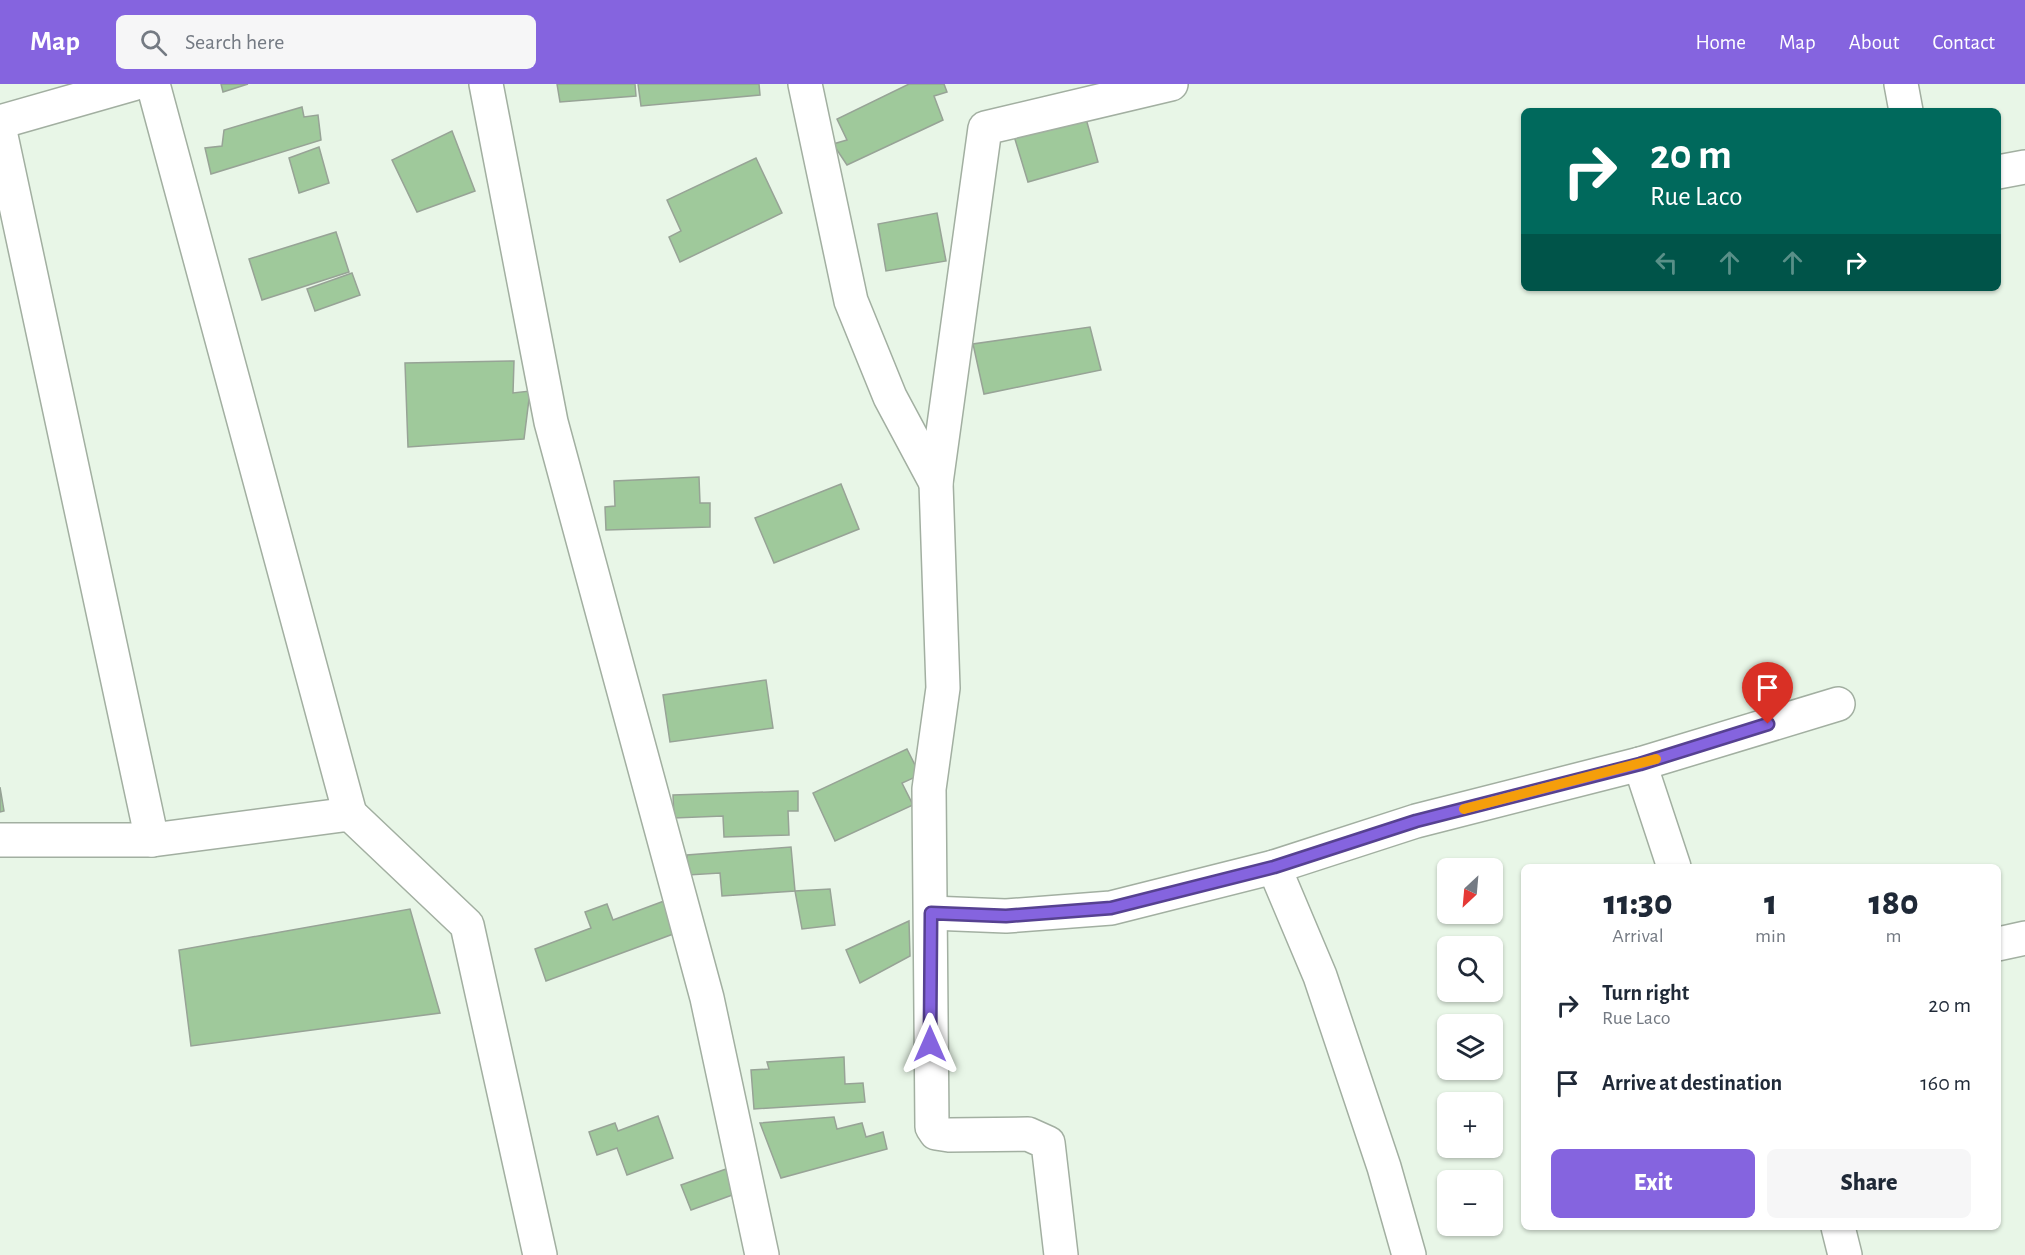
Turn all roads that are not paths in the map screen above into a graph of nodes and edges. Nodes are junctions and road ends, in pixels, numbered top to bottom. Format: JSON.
{"nodes":[{"id":1,"x":133,"y":84,"type":"edge"},
{"id":2,"x":153,"y":84,"type":"edge"},
{"id":3,"x":486,"y":84,"type":"edge"},
{"id":4,"x":805,"y":84,"type":"edge"},
{"id":5,"x":1172,"y":84,"type":"edge"},
{"id":6,"x":1901,"y":84,"type":"edge"},
{"id":7,"x":60,"y":94,"type":"edge"},
{"id":8,"x":1905,"y":108,"type":"edge"},
{"id":9,"x":0,"y":122,"type":"edge"},
{"id":10,"x":0,"y":131,"type":"edge"},
{"id":11,"x":2025,"y":167,"type":"edge"},
{"id":12,"x":2001,"y":171,"type":"edge"},
{"id":13,"x":936,"y":483,"type":"junction"},
{"id":14,"x":1838,"y":705,"type":"dead end"},
{"id":15,"x":1640,"y":764,"type":"junction"},
{"id":16,"x":350,"y":814,"type":"junction"},
{"id":17,"x":0,"y":840,"type":"edge"},
{"id":18,"x":152,"y":840,"type":"junction"},
{"id":19,"x":1673,"y":864,"type":"edge"},
{"id":20,"x":1274,"y":867,"type":"junction"},
{"id":21,"x":931,"y":913,"type":"junction"},
{"id":22,"x":2025,"y":938,"type":"edge"},
{"id":23,"x":2001,"y":943,"type":"edge"},
{"id":24,"x":1839,"y":1230,"type":"edge"},
{"id":25,"x":540,"y":1255,"type":"edge"},
{"id":26,"x":762,"y":1255,"type":"edge"},
{"id":27,"x":1061,"y":1255,"type":"edge"},
{"id":28,"x":1408,"y":1255,"type":"edge"},
{"id":29,"x":1845,"y":1255,"type":"edge"}],
"edges":[{"from":1,"to":7,"type":"street"},
{"from":2,"to":16,"type":"street"},
{"from":3,"to":26,"type":"street"},
{"from":4,"to":13,"type":"street"},
{"from":5,"to":13,"type":"street"},
{"from":6,"to":8,"type":"street"},
{"from":7,"to":9,"type":"street"},
{"from":10,"to":18,"type":"street"},
{"from":11,"to":12,"type":"street"},
{"from":13,"to":21,"type":"street"},
{"from":14,"to":15,"type":"street"},
{"from":15,"to":19,"type":"street"},
{"from":15,"to":20,"type":"street"},
{"from":16,"to":18,"type":"street"},
{"from":16,"to":25,"type":"street"},
{"from":17,"to":18,"type":"street"},
{"from":20,"to":21,"type":"street"},
{"from":20,"to":28,"type":"street"},
{"from":21,"to":27,"type":"street"},
{"from":22,"to":23,"type":"street"},
{"from":24,"to":29,"type":"street"}]}
